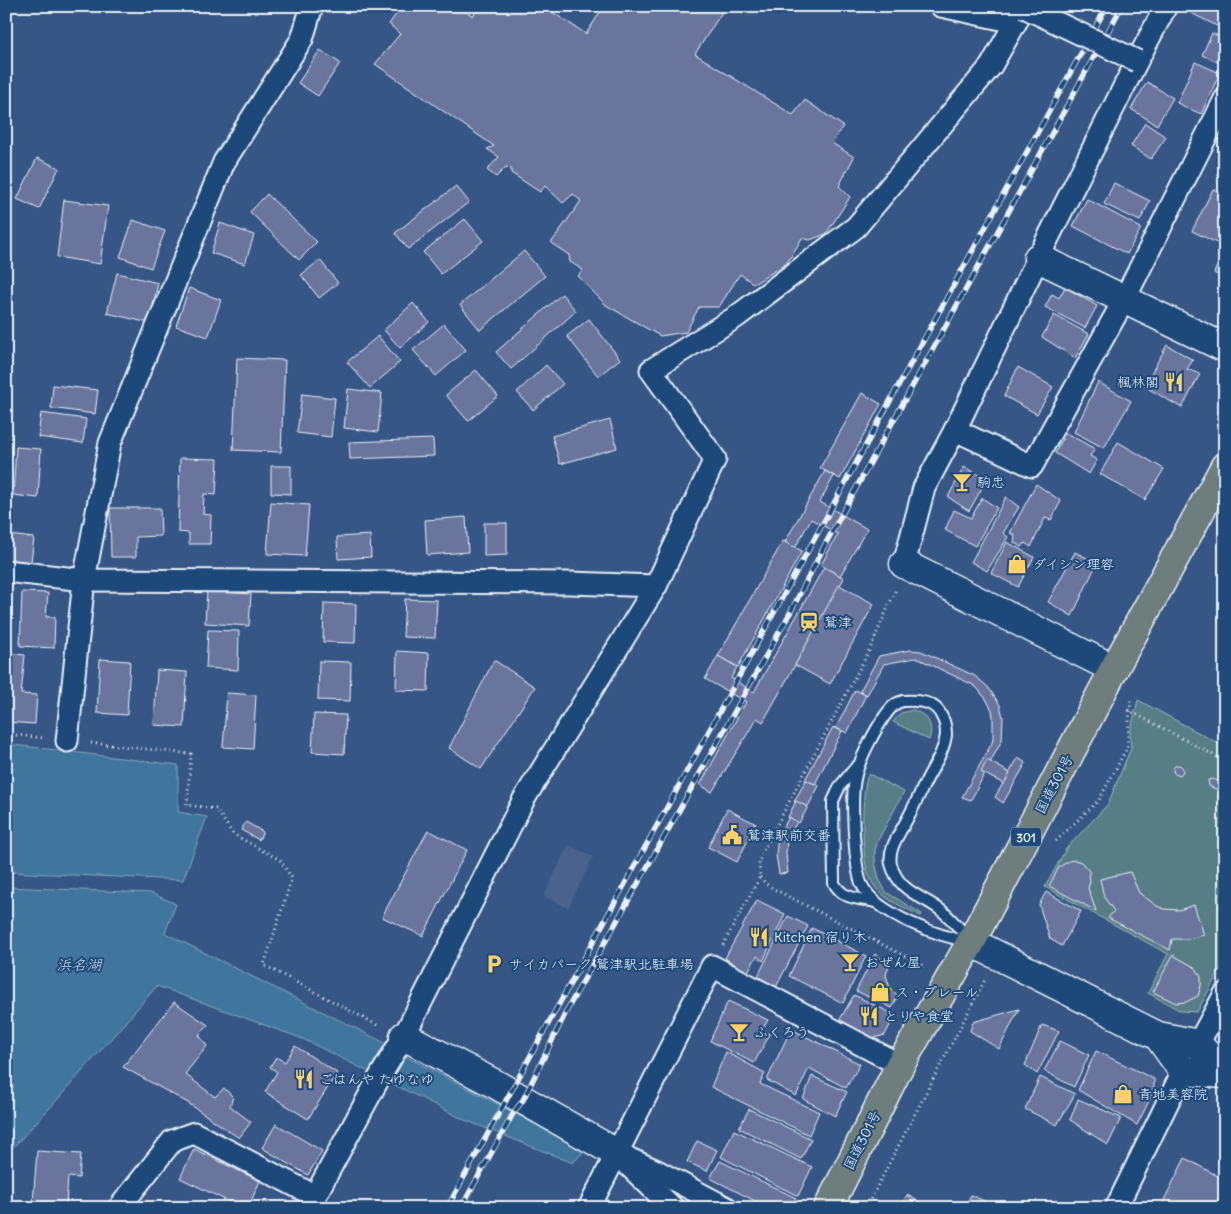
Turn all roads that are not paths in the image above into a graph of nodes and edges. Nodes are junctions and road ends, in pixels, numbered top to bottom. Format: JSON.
{"nodes":[{"id":1,"x":312,"y":6,"type":"edge"},
{"id":2,"x":941,"y":6,"type":"edge"},
{"id":3,"x":1166,"y":6,"type":"edge"},
{"id":4,"x":1021,"y":12,"type":"edge"},
{"id":5,"x":1136,"y":61,"type":"junction"},
{"id":6,"x":1225,"y":98,"type":"edge"},
{"id":7,"x":1038,"y":258,"type":"junction"},
{"id":8,"x":1124,"y":300,"type":"junction"},
{"id":9,"x":1225,"y":348,"type":"edge"},
{"id":10,"x":954,"y":430,"type":"junction"},
{"id":11,"x":1225,"y":466,"type":"edge"},
{"id":12,"x":904,"y":564,"type":"joint"},
{"id":13,"x":6,"y":571,"type":"edge"},
{"id":14,"x":84,"y":580,"type":"junction"},
{"id":15,"x":656,"y":586,"type":"junction"},
{"id":16,"x":1114,"y":669,"type":"junction"},
{"id":17,"x":66,"y":741,"type":"road end"},
{"id":18,"x":859,"y":764,"type":"junction"},
{"id":19,"x":875,"y":902,"type":"junction"},
{"id":20,"x":971,"y":942,"type":"junction"},
{"id":21,"x":1225,"y":994,"type":"edge"},
{"id":22,"x":404,"y":1036,"type":"junction"},
{"id":23,"x":1158,"y":1036,"type":"junction"},
{"id":24,"x":1198,"y":1044,"type":"junction"},
{"id":25,"x":900,"y":1065,"type":"junction"},
{"id":26,"x":1183,"y":1071,"type":"junction"},
{"id":27,"x":1224,"y":1074,"type":"edge"},
{"id":28,"x":616,"y":1153,"type":"junction"},
{"id":29,"x":119,"y":1208,"type":"edge"},
{"id":30,"x":589,"y":1208,"type":"edge"},
{"id":31,"x":673,"y":1208,"type":"edge"},
{"id":32,"x":727,"y":1208,"type":"edge"},
{"id":33,"x":828,"y":1208,"type":"edge"},
{"id":34,"x":1116,"y":1208,"type":"edge"}],
"edges":[{"from":1,"to":14,"type":"street"},
{"from":2,"to":4,"type":"street"},
{"from":3,"to":5,"type":"street"},
{"from":4,"to":5,"type":"street","bridge":true},
{"from":4,"to":15,"type":"street"},
{"from":5,"to":7,"type":"street"},
{"from":6,"to":8,"type":"street"},
{"from":7,"to":8,"type":"street"},
{"from":7,"to":10,"type":"street"},
{"from":8,"to":9,"type":"street"},
{"from":8,"to":10,"type":"street"},
{"from":10,"to":12,"type":"street"},
{"from":11,"to":16,"type":"highway","name":"国道301号","number":"301"},
{"from":12,"to":16,"type":"street"},
{"from":13,"to":14,"type":"street"},
{"from":14,"to":15,"type":"street"},
{"from":14,"to":17,"type":"street"},
{"from":15,"to":22,"type":"street"},
{"from":16,"to":20,"type":"highway","name":"国道301号","number":"301"},
{"from":18,"to":19,"type":"lane"},
{"from":18,"to":19,"type":"lane"},
{"from":18,"to":20,"type":"lane"},
{"from":19,"to":20,"type":"lane"},
{"from":20,"to":23,"type":"street"},
{"from":20,"to":25,"type":"highway","name":"国道301号","number":"301"},
{"from":21,"to":24,"type":"street"},
{"from":22,"to":28,"type":"street"},
{"from":22,"to":29,"type":"street"},
{"from":23,"to":24,"type":"street"},
{"from":23,"to":26,"type":"street"},
{"from":24,"to":27,"type":"street"},
{"from":25,"to":28,"type":"street"},
{"from":25,"to":33,"type":"highway","name":"国道301号","number":"301"},
{"from":26,"to":27,"type":"street"},
{"from":26,"to":34,"type":"street"},
{"from":28,"to":30,"type":"street"},
{"from":28,"to":31,"type":"street"},
{"from":28,"to":32,"type":"street"}]}
